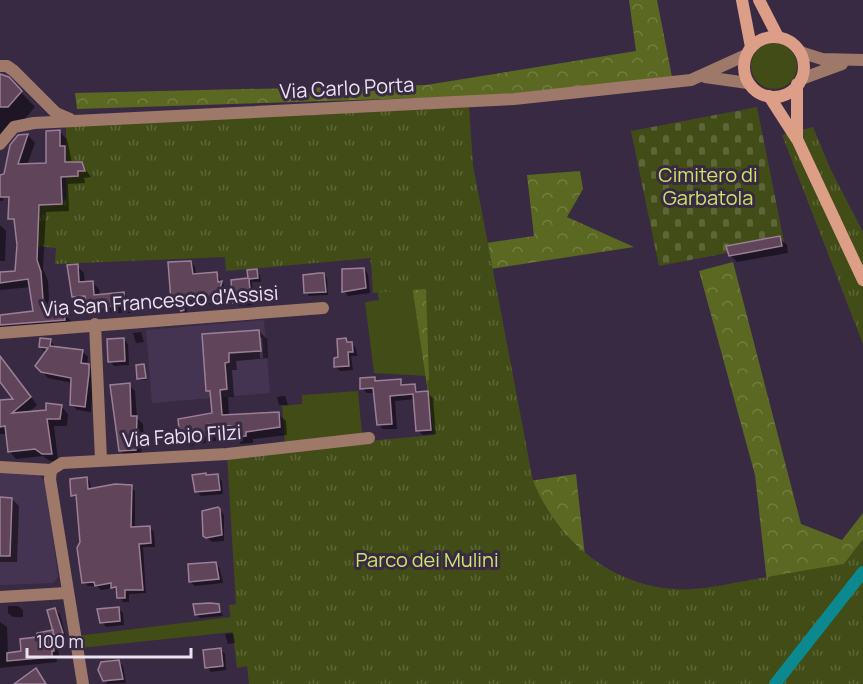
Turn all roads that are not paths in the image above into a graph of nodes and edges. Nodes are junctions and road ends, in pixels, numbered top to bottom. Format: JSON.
{"nodes":[{"id":1,"x":742,"y":0,"type":"edge"},
{"id":2,"x":759,"y":0,"type":"edge"},
{"id":3,"x":778,"y":37,"type":"junction"},
{"id":4,"x":748,"y":51,"type":"junction"},
{"id":5,"x":800,"y":52,"type":"junction"},
{"id":6,"x":857,"y":60,"type":"edge"},
{"id":7,"x":0,"y":66,"type":"edge"},
{"id":8,"x":704,"y":77,"type":"junction"},
{"id":9,"x":799,"y":82,"type":"junction"},
{"id":10,"x":748,"y":83,"type":"junction"},
{"id":11,"x":769,"y":96,"type":"junction"},
{"id":12,"x":74,"y":121,"type":"junction"},
{"id":13,"x":797,"y":139,"type":"junction"},
{"id":14,"x":0,"y":144,"type":"edge"},
{"id":15,"x":863,"y":280,"type":"edge"},
{"id":16,"x":323,"y":308,"type":"dead end"},
{"id":17,"x":95,"y":324,"type":"junction"},
{"id":18,"x":0,"y":333,"type":"edge"},
{"id":19,"x":369,"y":438,"type":"dead end"},
{"id":20,"x":101,"y":460,"type":"junction"},
{"id":21,"x":0,"y":467,"type":"edge"},
{"id":22,"x":51,"y":470,"type":"junction"},
{"id":23,"x":66,"y":593,"type":"junction"},
{"id":24,"x":0,"y":597,"type":"edge"},
{"id":25,"x":83,"y":684,"type":"edge"}],
"edges":[{"from":1,"to":4,"type":"street"},
{"from":2,"to":3,"type":"street"},
{"from":3,"to":4,"type":"street"},
{"from":3,"to":5,"type":"street"},
{"from":4,"to":8,"type":"street"},
{"from":4,"to":10,"type":"street"},
{"from":5,"to":6,"type":"street"},
{"from":5,"to":9,"type":"street"},
{"from":6,"to":9,"type":"street"},
{"from":7,"to":12,"type":"street"},
{"from":8,"to":10,"type":"street"},
{"from":8,"to":12,"type":"street","name":"Via Carlo Porta"},
{"from":9,"to":11,"type":"street"},
{"from":9,"to":13,"type":"street"},
{"from":10,"to":11,"type":"street"},
{"from":11,"to":13,"type":"street"},
{"from":12,"to":14,"type":"street","name":"Via Carlo Porta"},
{"from":13,"to":15,"type":"street"},
{"from":16,"to":17,"type":"street","name":"Via San Francesco d'Assisi"},
{"from":17,"to":18,"type":"street","name":"Via San Francesco d'Assisi"},
{"from":17,"to":20,"type":"street"},
{"from":19,"to":20,"type":"street","name":"Via Fabio Filzi"},
{"from":20,"to":22,"type":"street","name":"Via Fabio Filzi"},
{"from":21,"to":22,"type":"street","name":"Via Fabio Filzi"},
{"from":22,"to":23,"type":"street"},
{"from":23,"to":24,"type":"street"},
{"from":23,"to":25,"type":"street"}]}
